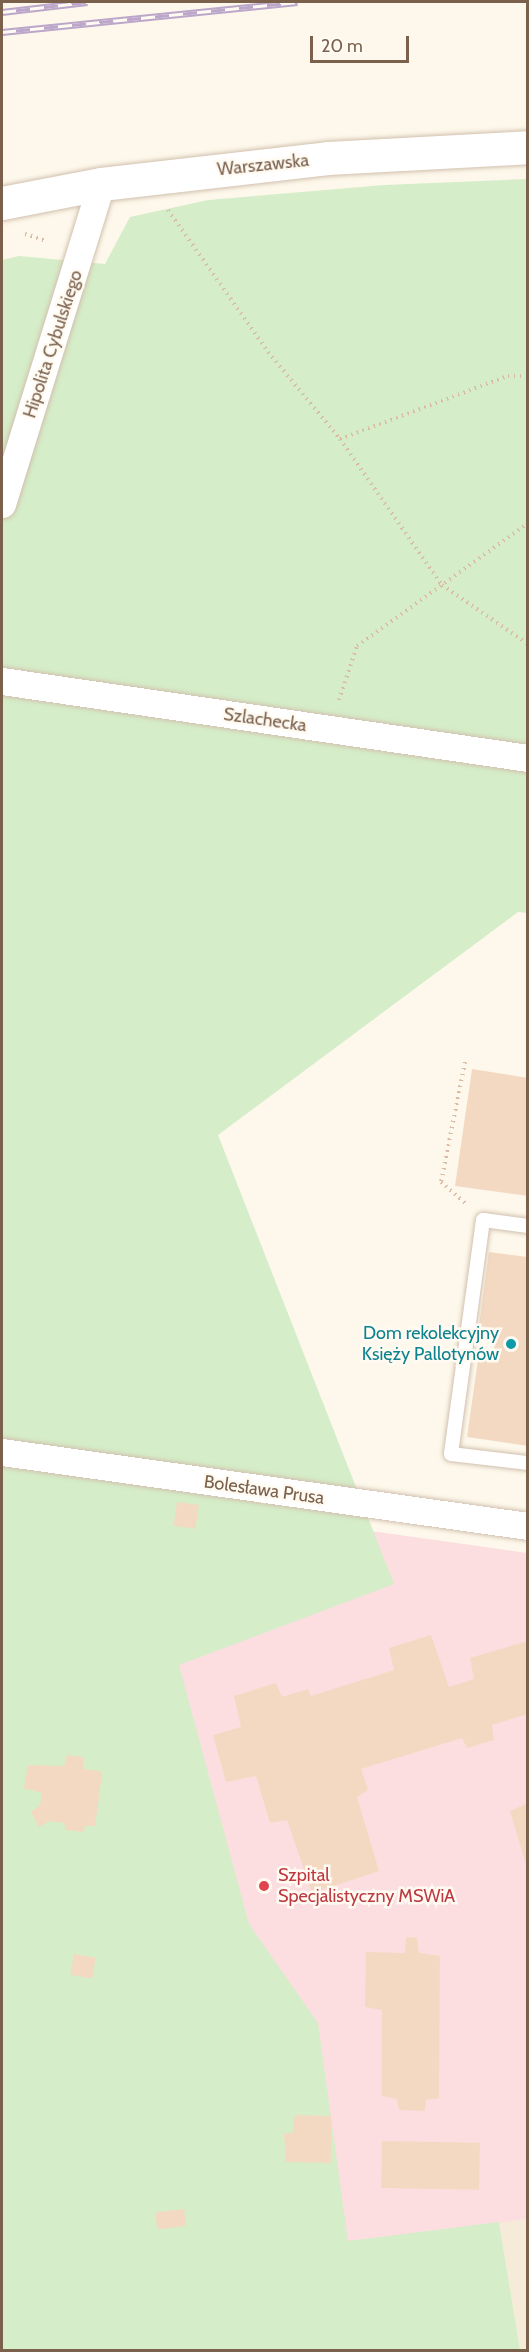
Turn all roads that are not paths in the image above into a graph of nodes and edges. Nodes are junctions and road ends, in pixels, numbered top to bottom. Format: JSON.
{"nodes":[{"id":1,"x":528,"y":147,"type":"edge"},
{"id":2,"x":101,"y":184,"type":"junction"},
{"id":3,"x":2,"y":204,"type":"edge"},
{"id":4,"x":2,"y":504,"type":"edge"},
{"id":5,"x":2,"y":681,"type":"edge"},
{"id":6,"x":528,"y":758,"type":"edge"},
{"id":7,"x":528,"y":1226,"type":"edge"},
{"id":8,"x":2,"y":1452,"type":"edge"},
{"id":9,"x":528,"y":1463,"type":"edge"},
{"id":10,"x":528,"y":1526,"type":"edge"}],
"edges":[{"from":1,"to":2,"type":"street","name":"Warszawska"},
{"from":2,"to":3,"type":"street","name":"Warszawska"},
{"from":2,"to":4,"type":"street","name":"Hipolita Cybulskiego"},
{"from":5,"to":6,"type":"street","name":"Szlachecka"},
{"from":7,"to":9,"type":"lane"},
{"from":8,"to":10,"type":"street","name":"Bolesława Prusa"}]}
